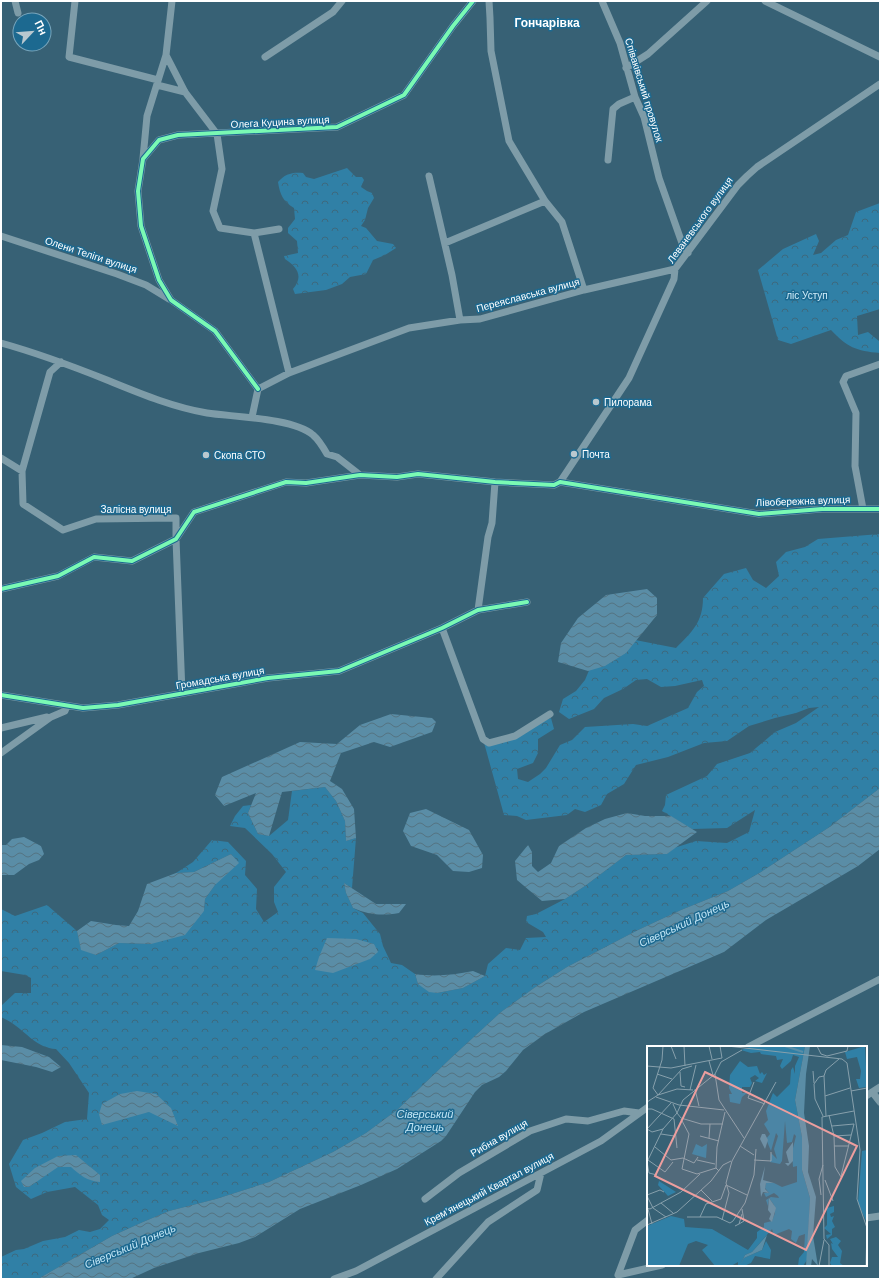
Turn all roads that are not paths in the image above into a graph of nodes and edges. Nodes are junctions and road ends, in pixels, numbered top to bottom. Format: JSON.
{"nodes":[{"id":1,"x":15,"y":1,"type":"edge"},
{"id":2,"x":75,"y":1,"type":"edge"},
{"id":3,"x":172,"y":1,"type":"edge"},
{"id":4,"x":342,"y":1,"type":"edge"},
{"id":5,"x":473,"y":1,"type":"edge"},
{"id":6,"x":489,"y":1,"type":"edge"},
{"id":7,"x":602,"y":1,"type":"edge"},
{"id":8,"x":707,"y":1,"type":"edge"},
{"id":9,"x":765,"y":1,"type":"edge"},
{"id":10,"x":18,"y":12,"type":"edge"},
{"id":11,"x":166,"y":55,"type":"junction"},
{"id":12,"x":265,"y":57,"type":"dead end"},
{"id":13,"x":880,"y":57,"type":"edge"},
{"id":14,"x":626,"y":68,"type":"junction"},
{"id":15,"x":157,"y":83,"type":"junction"},
{"id":16,"x":880,"y":84,"type":"edge"},
{"id":17,"x":185,"y":92,"type":"junction"},
{"id":18,"x":635,"y":97,"type":"junction"},
{"id":19,"x":217,"y":134,"type":"junction"},
{"id":20,"x":143,"y":159,"type":"junction"},
{"id":21,"x":608,"y":160,"type":"dead end"},
{"id":22,"x":428,"y":176,"type":"dead end"},
{"id":23,"x":545,"y":201,"type":"junction"},
{"id":24,"x":279,"y":229,"type":"dead end"},
{"id":25,"x":254,"y":233,"type":"junction"},
{"id":26,"x":1,"y":236,"type":"edge"},
{"id":27,"x":445,"y":243,"type":"junction"},
{"id":28,"x":688,"y":253,"type":"junction"},
{"id":29,"x":675,"y":268,"type":"junction"},
{"id":30,"x":584,"y":290,"type":"junction"},
{"id":31,"x":171,"y":300,"type":"junction"},
{"id":32,"x":460,"y":320,"type":"junction"},
{"id":33,"x":1,"y":343,"type":"edge"},
{"id":34,"x":61,"y":362,"type":"junction"},
{"id":35,"x":880,"y":364,"type":"edge"},
{"id":36,"x":289,"y":373,"type":"junction"},
{"id":37,"x":258,"y":389,"type":"junction"},
{"id":38,"x":252,"y":417,"type":"junction"},
{"id":39,"x":1,"y":458,"type":"edge"},
{"id":40,"x":22,"y":471,"type":"junction"},
{"id":41,"x":360,"y":475,"type":"junction"},
{"id":42,"x":495,"y":482,"type":"junction"},
{"id":43,"x":560,"y":482,"type":"junction"},
{"id":44,"x":863,"y":509,"type":"junction"},
{"id":45,"x":880,"y":509,"type":"edge"},
{"id":46,"x":176,"y":539,"type":"junction"},
{"id":47,"x":1,"y":589,"type":"edge"},
{"id":48,"x":527,"y":602,"type":"dead end"},
{"id":49,"x":478,"y":610,"type":"junction"},
{"id":50,"x":442,"y":628,"type":"junction"},
{"id":51,"x":182,"y":693,"type":"junction"},
{"id":52,"x":1,"y":696,"type":"edge"},
{"id":53,"x":67,"y":706,"type":"junction"},
{"id":54,"x":550,"y":714,"type":"dead end"},
{"id":55,"x":51,"y":716,"type":"junction"},
{"id":56,"x":1,"y":728,"type":"edge"},
{"id":57,"x":1,"y":753,"type":"edge"},
{"id":58,"x":880,"y":979,"type":"edge"},
{"id":59,"x":750,"y":1046,"type":"edge"},
{"id":60,"x":880,"y":1087,"type":"edge"},
{"id":61,"x":869,"y":1094,"type":"edge"},
{"id":62,"x":880,"y":1102,"type":"edge"},
{"id":63,"x":647,"y":1108,"type":"edge"},
{"id":64,"x":639,"y":1113,"type":"junction"},
{"id":65,"x":541,"y":1173,"type":"junction"},
{"id":66,"x":425,"y":1199,"type":"dead end"},
{"id":67,"x":880,"y":1216,"type":"edge"},
{"id":68,"x":867,"y":1218,"type":"edge"},
{"id":69,"x":647,"y":1221,"type":"edge"},
{"id":70,"x":658,"y":1266,"type":"edge"},
{"id":71,"x":334,"y":1279,"type":"edge"},
{"id":72,"x":436,"y":1279,"type":"edge"}],
"edges":[{"from":1,"to":10,"type":"street"},
{"from":2,"to":15,"type":"street"},
{"from":3,"to":11,"type":"street","name":"Олени Теліги вулиця"},
{"from":4,"to":12,"type":"street"},
{"from":5,"to":19,"type":"street","name":"Олега Куцина вулиця"},
{"from":6,"to":23,"type":"street"},
{"from":7,"to":14,"type":"street","name":"Співаківський провулок"},
{"from":8,"to":14,"type":"street"},
{"from":9,"to":13,"type":"street"},
{"from":11,"to":15,"type":"street","name":"Олени Теліги вулиця"},
{"from":11,"to":17,"type":"street"},
{"from":14,"to":18,"type":"street","name":"Співаківський провулок"},
{"from":15,"to":17,"type":"street"},
{"from":15,"to":20,"type":"street","name":"Олени Теліги вулиця"},
{"from":16,"to":28,"type":"street","name":"Леваневського вулиця"},
{"from":17,"to":19,"type":"street"},
{"from":18,"to":21,"type":"street"},
{"from":18,"to":28,"type":"street","name":"Співаківський провулок"},
{"from":19,"to":20,"type":"street","name":"Олега Куцина вулиця"},
{"from":19,"to":25,"type":"street","name":"Олега Куцина вулиця"},
{"from":20,"to":31,"type":"street","name":"Олени Теліги вулиця"},
{"from":22,"to":27,"type":"street"},
{"from":23,"to":27,"type":"street"},
{"from":23,"to":30,"type":"street"},
{"from":24,"to":25,"type":"street","name":"Олега Куцина вулиця"},
{"from":25,"to":36,"type":"street"},
{"from":26,"to":31,"type":"street","name":"Олени Теліги вулиця"},
{"from":27,"to":32,"type":"street"},
{"from":28,"to":29,"type":"street","name":"Леваневського вулиця"},
{"from":29,"to":30,"type":"street","name":"Переяславська вулиця"},
{"from":29,"to":43,"type":"street","name":"Леваневського вулиця"},
{"from":30,"to":32,"type":"street","name":"Переяславська вулиця"},
{"from":31,"to":37,"type":"street","name":"Олени Теліги вулиця"},
{"from":32,"to":36,"type":"street","name":"Переяславська вулиця"},
{"from":33,"to":34,"type":"street"},
{"from":34,"to":38,"type":"street"},
{"from":34,"to":40,"type":"street"},
{"from":35,"to":44,"type":"street"},
{"from":36,"to":37,"type":"street","name":"Переяславська вулиця"},
{"from":37,"to":38,"type":"street"},
{"from":38,"to":41,"type":"street"},
{"from":39,"to":40,"type":"street"},
{"from":40,"to":46,"type":"street","name":"Залісна вулиця"},
{"from":41,"to":42,"type":"street","name":"Лівобережна вулиця"},
{"from":41,"to":46,"type":"street","name":"Лівобережна вулиця"},
{"from":42,"to":43,"type":"street","name":"Лівобережна вулиця"},
{"from":42,"to":49,"type":"street"},
{"from":43,"to":44,"type":"street","name":"Лівобережна вулиця"},
{"from":44,"to":45,"type":"street","name":"Лівобережна вулиця"},
{"from":46,"to":47,"type":"street"},
{"from":46,"to":51,"type":"street"},
{"from":48,"to":49,"type":"street","name":"Громадська вулиця"},
{"from":49,"to":50,"type":"street","name":"Громадська вулиця"},
{"from":50,"to":51,"type":"street","name":"Громадська вулиця"},
{"from":50,"to":54,"type":"street"},
{"from":51,"to":53,"type":"street","name":"Громадська вулиця"},
{"from":52,"to":53,"type":"street","name":"Громадська вулиця"},
{"from":53,"to":55,"type":"street"},
{"from":55,"to":56,"type":"street"},
{"from":55,"to":57,"type":"street"},
{"from":58,"to":59,"type":"street"},
{"from":60,"to":61,"type":"street"},
{"from":61,"to":62,"type":"street"},
{"from":63,"to":64,"type":"street","name":"Крем’янецький Квартал вулиця"},
{"from":64,"to":65,"type":"street","name":"Крем’янецький Квартал вулиця"},
{"from":64,"to":66,"type":"street","name":"Рибна вулиця"},
{"from":65,"to":71,"type":"street","name":"Крем’янецький Квартал вулиця"},
{"from":65,"to":72,"type":"street"},
{"from":67,"to":68,"type":"street"},
{"from":69,"to":70,"type":"street"}]}
